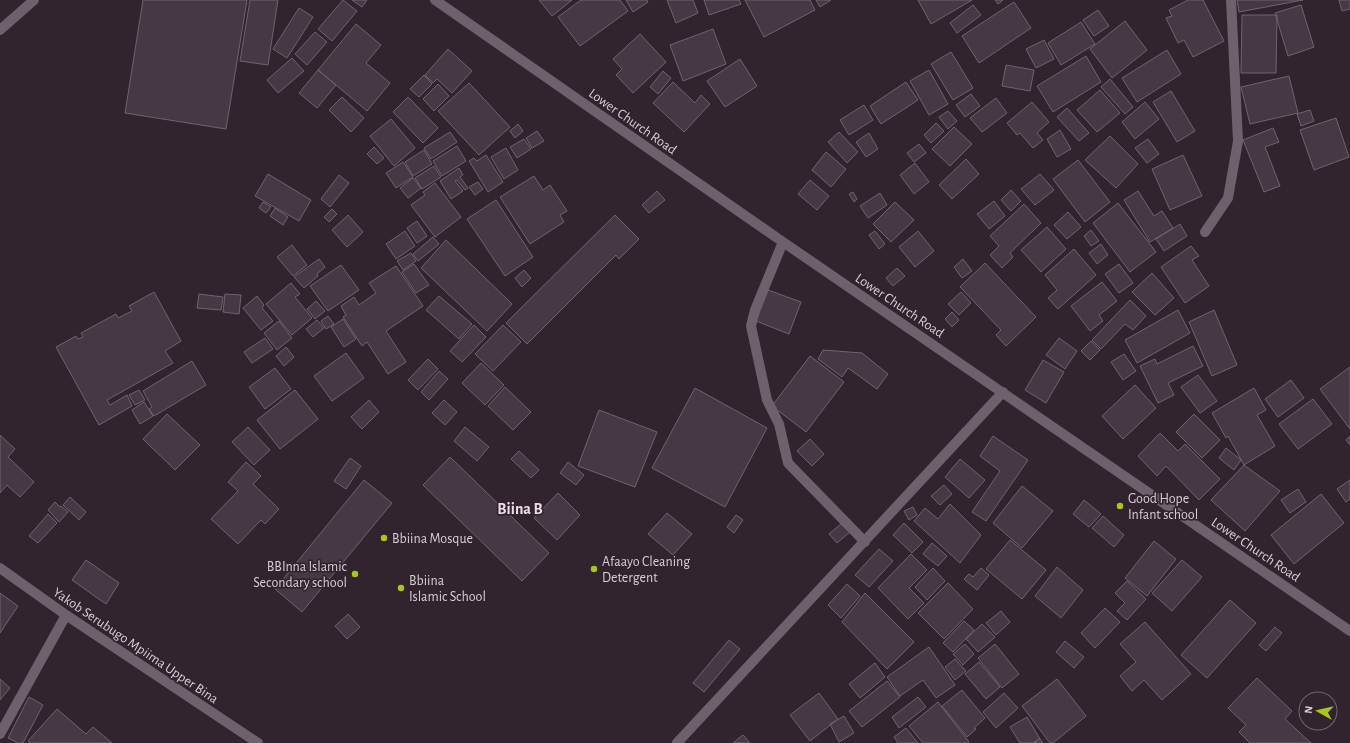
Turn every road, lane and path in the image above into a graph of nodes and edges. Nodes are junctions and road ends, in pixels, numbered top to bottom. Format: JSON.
{"nodes":[{"id":1,"x":34,"y":0,"type":"edge"},
{"id":2,"x":435,"y":0,"type":"edge"},
{"id":3,"x":1232,"y":0,"type":"edge"},
{"id":4,"x":0,"y":30,"type":"edge"},
{"id":5,"x":1205,"y":232,"type":"dead end"},
{"id":6,"x":783,"y":242,"type":"junction"},
{"id":7,"x":1003,"y":392,"type":"junction"},
{"id":8,"x":865,"y":542,"type":"junction"},
{"id":9,"x":0,"y":568,"type":"edge"},
{"id":10,"x":66,"y":615,"type":"junction"},
{"id":11,"x":1350,"y":631,"type":"edge"},
{"id":12,"x":0,"y":734,"type":"edge"},
{"id":13,"x":258,"y":743,"type":"edge"},
{"id":14,"x":677,"y":743,"type":"edge"}],
"edges":[{"from":1,"to":4,"type":"street"},
{"from":2,"to":6,"type":"street","name":"Lower Church Road"},
{"from":3,"to":5,"type":"street"},
{"from":6,"to":7,"type":"street","name":"Lower Church Road"},
{"from":6,"to":8,"type":"street"},
{"from":7,"to":8,"type":"street"},
{"from":7,"to":11,"type":"street","name":"Lower Church Road"},
{"from":8,"to":14,"type":"street"},
{"from":9,"to":10,"type":"street","name":"Yakob Serubugo Mpiima Upper Bina"},
{"from":10,"to":12,"type":"street"},
{"from":10,"to":13,"type":"street","name":"Yakob Serubugo Mpiima Upper Bina"}]}
